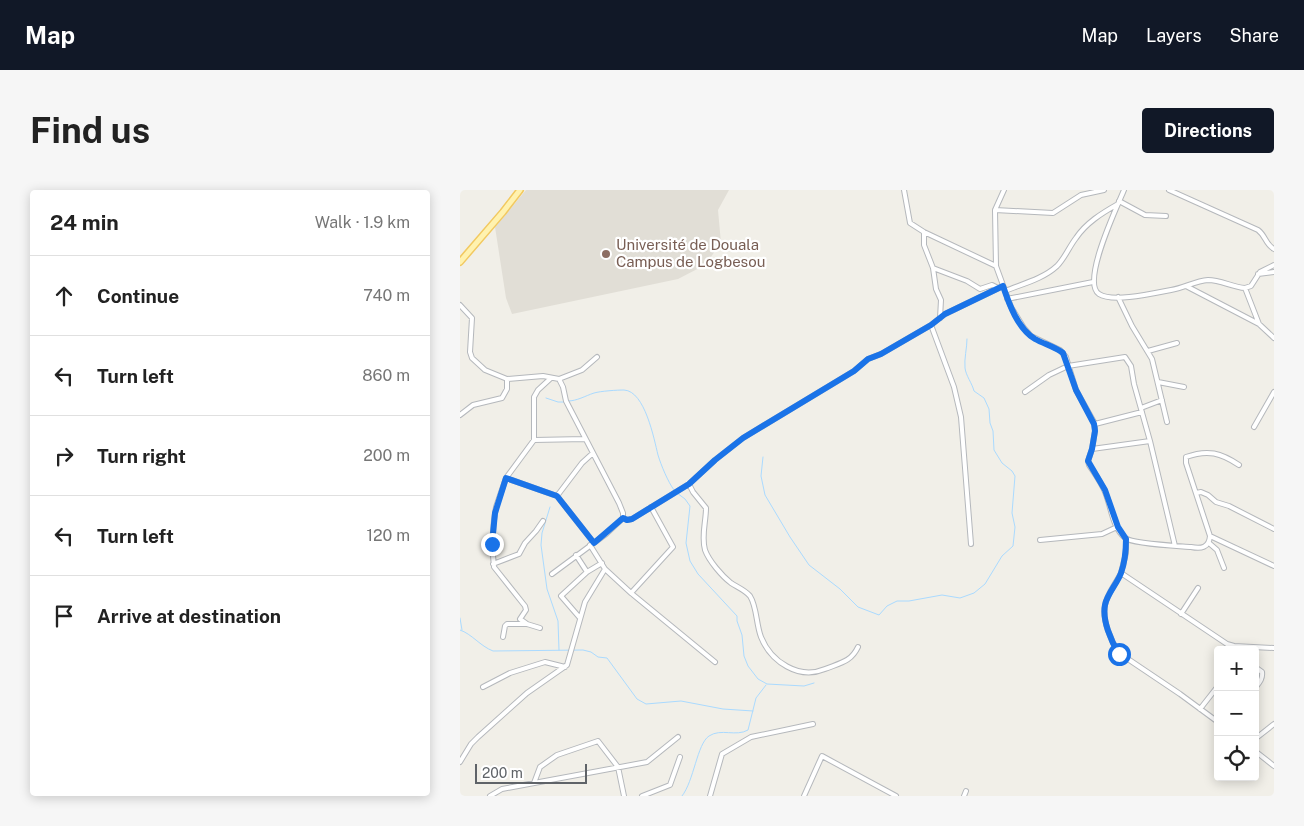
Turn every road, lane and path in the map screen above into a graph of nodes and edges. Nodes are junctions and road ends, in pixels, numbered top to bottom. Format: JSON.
{"nodes":[{"id":1,"x":520,"y":190,"type":"edge"},
{"id":2,"x":904,"y":190,"type":"edge"},
{"id":3,"x":1004,"y":190,"type":"edge"},
{"id":4,"x":1104,"y":190,"type":"edge"},
{"id":5,"x":1124,"y":190,"type":"edge"},
{"id":6,"x":1169,"y":190,"type":"edge"},
{"id":7,"x":1118,"y":203,"type":"junction"},
{"id":8,"x":995,"y":210,"type":"junction"},
{"id":9,"x":1166,"y":216,"type":"dead end"},
{"id":10,"x":924,"y":232,"type":"junction"},
{"id":11,"x":1274,"y":249,"type":"edge"},
{"id":12,"x":460,"y":262,"type":"edge"},
{"id":13,"x":1274,"y":265,"type":"edge"},
{"id":14,"x":996,"y":266,"type":"junction"},
{"id":15,"x":932,"y":268,"type":"junction"},
{"id":16,"x":1274,"y":272,"type":"edge"},
{"id":17,"x":1258,"y":274,"type":"junction"},
{"id":18,"x":1094,"y":282,"type":"junction"},
{"id":19,"x":1186,"y":286,"type":"junction"},
{"id":20,"x":1002,"y":288,"type":"junction"},
{"id":21,"x":1245,"y":288,"type":"junction"},
{"id":22,"x":1118,"y":297,"type":"junction"},
{"id":23,"x":1008,"y":299,"type":"junction"},
{"id":24,"x":460,"y":305,"type":"edge"},
{"id":25,"x":940,"y":318,"type":"junction"},
{"id":26,"x":1259,"y":324,"type":"junction"},
{"id":27,"x":931,"y":325,"type":"junction"},
{"id":28,"x":1274,"y":338,"type":"edge"},
{"id":29,"x":1177,"y":343,"type":"dead end"},
{"id":30,"x":1148,"y":351,"type":"junction"},
{"id":31,"x":597,"y":358,"type":"dead end"},
{"id":32,"x":1068,"y":366,"type":"junction"},
{"id":33,"x":551,"y":378,"type":"junction"},
{"id":34,"x":507,"y":379,"type":"junction"},
{"id":35,"x":559,"y":379,"type":"junction"},
{"id":36,"x":1158,"y":382,"type":"junction"},
{"id":37,"x":1184,"y":387,"type":"dead end"},
{"id":38,"x":1025,"y":392,"type":"dead end"},
{"id":39,"x":1274,"y":392,"type":"edge"},
{"id":40,"x":1162,"y":400,"type":"junction"},
{"id":41,"x":1142,"y":410,"type":"junction"},
{"id":42,"x":460,"y":415,"type":"edge"},
{"id":43,"x":1167,"y":422,"type":"dead end"},
{"id":44,"x":1094,"y":424,"type":"junction"},
{"id":45,"x":1254,"y":427,"type":"dead end"},
{"id":46,"x":585,"y":439,"type":"junction"},
{"id":47,"x":534,"y":440,"type":"junction"},
{"id":48,"x":1150,"y":441,"type":"junction"},
{"id":49,"x":1092,"y":449,"type":"junction"},
{"id":50,"x":593,"y":453,"type":"junction"},
{"id":51,"x":1239,"y":465,"type":"dead end"},
{"id":52,"x":506,"y":478,"type":"junction"},
{"id":53,"x":689,"y":484,"type":"junction"},
{"id":54,"x":1196,"y":493,"type":"junction"},
{"id":55,"x":557,"y":496,"type":"junction"},
{"id":56,"x":651,"y":507,"type":"junction"},
{"id":57,"x":623,"y":518,"type":"junction"},
{"id":58,"x":543,"y":521,"type":"dead end"},
{"id":59,"x":1118,"y":527,"type":"junction"},
{"id":60,"x":1274,"y":530,"type":"edge"},
{"id":61,"x":1210,"y":536,"type":"junction"},
{"id":62,"x":1126,"y":539,"type":"junction"},
{"id":63,"x":1040,"y":540,"type":"dead end"},
{"id":64,"x":1210,"y":543,"type":"junction"},
{"id":65,"x":592,"y":544,"type":"junction"},
{"id":66,"x":971,"y":544,"type":"dead end"},
{"id":67,"x":1176,"y":546,"type":"junction"},
{"id":68,"x":576,"y":555,"type":"junction"},
{"id":69,"x":602,"y":563,"type":"junction"},
{"id":70,"x":493,"y":564,"type":"junction"},
{"id":71,"x":1274,"y":566,"type":"edge"},
{"id":72,"x":1224,"y":568,"type":"dead end"},
{"id":73,"x":605,"y":569,"type":"junction"},
{"id":74,"x":587,"y":572,"type":"junction"},
{"id":75,"x":1121,"y":573,"type":"junction"},
{"id":76,"x":552,"y":574,"type":"dead end"},
{"id":77,"x":1198,"y":588,"type":"dead end"},
{"id":78,"x":631,"y":593,"type":"junction"},
{"id":79,"x":1181,"y":614,"type":"junction"},
{"id":80,"x":580,"y":618,"type":"junction"},
{"id":81,"x":526,"y":624,"type":"junction"},
{"id":82,"x":540,"y":628,"type":"dead end"},
{"id":83,"x":503,"y":638,"type":"dead end"},
{"id":84,"x":1230,"y":646,"type":"edge"},
{"id":85,"x":858,"y":647,"type":"dead end"},
{"id":86,"x":1259,"y":648,"type":"edge"},
{"id":87,"x":1274,"y":648,"type":"edge"},
{"id":88,"x":715,"y":662,"type":"dead end"},
{"id":89,"x":565,"y":666,"type":"junction"},
{"id":90,"x":1259,"y":670,"type":"edge"},
{"id":91,"x":1259,"y":683,"type":"edge"},
{"id":92,"x":483,"y":687,"type":"dead end"},
{"id":93,"x":1214,"y":691,"type":"edge"},
{"id":94,"x":1200,"y":709,"type":"junction"},
{"id":95,"x":1214,"y":719,"type":"edge"},
{"id":96,"x":813,"y":724,"type":"dead end"},
{"id":97,"x":1274,"y":724,"type":"edge"},
{"id":98,"x":1259,"y":736,"type":"edge"},
{"id":99,"x":678,"y":737,"type":"dead end"},
{"id":100,"x":1259,"y":754,"type":"edge"},
{"id":101,"x":680,"y":757,"type":"dead end"},
{"id":102,"x":460,"y":762,"type":"edge"},
{"id":103,"x":1274,"y":766,"type":"edge"},
{"id":104,"x":618,"y":767,"type":"junction"},
{"id":105,"x":534,"y":783,"type":"junction"},
{"id":106,"x":497,"y":791,"type":"junction"},
{"id":107,"x":490,"y":796,"type":"edge"},
{"id":108,"x":499,"y":796,"type":"edge"},
{"id":109,"x":624,"y":796,"type":"edge"},
{"id":110,"x":642,"y":796,"type":"edge"},
{"id":111,"x":710,"y":796,"type":"edge"},
{"id":112,"x":804,"y":796,"type":"edge"},
{"id":113,"x":896,"y":796,"type":"edge"}],
"edges":[{"from":1,"to":12,"type":"main road"},
{"from":2,"to":10,"type":"street"},
{"from":3,"to":8,"type":"street"},
{"from":4,"to":8,"type":"street"},
{"from":5,"to":7,"type":"street"},
{"from":6,"to":11,"type":"street"},
{"from":7,"to":9,"type":"street"},
{"from":7,"to":18,"type":"street"},
{"from":7,"to":20,"type":"street"},
{"from":8,"to":14,"type":"street"},
{"from":10,"to":14,"type":"street"},
{"from":10,"to":15,"type":"street"},
{"from":13,"to":17,"type":"street"},
{"from":14,"to":20,"type":"street"},
{"from":15,"to":20,"type":"street"},
{"from":15,"to":25,"type":"street"},
{"from":16,"to":17,"type":"street"},
{"from":17,"to":21,"type":"street"},
{"from":18,"to":22,"type":"street"},
{"from":18,"to":23,"type":"street"},
{"from":19,"to":21,"type":"street"},
{"from":19,"to":22,"type":"street"},
{"from":19,"to":26,"type":"street"},
{"from":20,"to":23,"type":"street"},
{"from":20,"to":25,"type":"street"},
{"from":21,"to":26,"type":"street"},
{"from":22,"to":30,"type":"street"},
{"from":23,"to":32,"type":"street"},
{"from":24,"to":34,"type":"street"},
{"from":25,"to":27,"type":"street"},
{"from":26,"to":28,"type":"street"},
{"from":27,"to":53,"type":"street"},
{"from":27,"to":66,"type":"street"},
{"from":29,"to":30,"type":"street"},
{"from":30,"to":36,"type":"street"},
{"from":31,"to":35,"type":"street"},
{"from":32,"to":38,"type":"street"},
{"from":32,"to":41,"type":"street"},
{"from":32,"to":44,"type":"street"},
{"from":33,"to":34,"type":"street"},
{"from":33,"to":35,"type":"street"},
{"from":33,"to":47,"type":"street"},
{"from":34,"to":42,"type":"street"},
{"from":35,"to":46,"type":"street"},
{"from":36,"to":37,"type":"street"},
{"from":36,"to":40,"type":"street"},
{"from":39,"to":45,"type":"street"},
{"from":40,"to":41,"type":"street"},
{"from":40,"to":43,"type":"street"},
{"from":41,"to":44,"type":"street"},
{"from":41,"to":48,"type":"street"},
{"from":44,"to":49,"type":"street"},
{"from":46,"to":47,"type":"street"},
{"from":46,"to":50,"type":"street"},
{"from":47,"to":52,"type":"street"},
{"from":48,"to":49,"type":"street"},
{"from":48,"to":67,"type":"street"},
{"from":49,"to":59,"type":"street"},
{"from":50,"to":55,"type":"street"},
{"from":50,"to":57,"type":"street"},
{"from":51,"to":54,"type":"street"},
{"from":52,"to":55,"type":"street"},
{"from":52,"to":70,"type":"street"},
{"from":53,"to":56,"type":"street"},
{"from":53,"to":85,"type":"street"},
{"from":54,"to":60,"type":"street"},
{"from":54,"to":61,"type":"street"},
{"from":55,"to":65,"type":"street"},
{"from":56,"to":57,"type":"street"},
{"from":56,"to":78,"type":"street"},
{"from":57,"to":65,"type":"street"},
{"from":58,"to":70,"type":"street"},
{"from":59,"to":62,"type":"street"},
{"from":59,"to":63,"type":"street"},
{"from":61,"to":64,"type":"street"},
{"from":61,"to":71,"type":"street"},
{"from":62,"to":67,"type":"street"},
{"from":62,"to":75,"type":"street"},
{"from":64,"to":67,"type":"street"},
{"from":64,"to":72,"type":"street"},
{"from":65,"to":68,"type":"street"},
{"from":65,"to":69,"type":"street"},
{"from":68,"to":74,"type":"street"},
{"from":68,"to":76,"type":"street"},
{"from":69,"to":73,"type":"street"},
{"from":69,"to":74,"type":"street"},
{"from":70,"to":81,"type":"street"},
{"from":73,"to":78,"type":"street"},
{"from":73,"to":80,"type":"street"},
{"from":74,"to":80,"type":"street"},
{"from":75,"to":79,"type":"street"},
{"from":75,"to":94,"type":"street"},
{"from":77,"to":79,"type":"street"},
{"from":78,"to":88,"type":"street"},
{"from":79,"to":84,"type":"street"},
{"from":80,"to":89,"type":"street"},
{"from":81,"to":82,"type":"street"},
{"from":81,"to":83,"type":"street"},
{"from":86,"to":87,"type":"street"},
{"from":89,"to":92,"type":"street"},
{"from":89,"to":102,"type":"street"},
{"from":90,"to":91,"type":"street"},
{"from":93,"to":94,"type":"street"},
{"from":94,"to":95,"type":"street"},
{"from":96,"to":111,"type":"street"},
{"from":97,"to":98,"type":"street"},
{"from":99,"to":104,"type":"street"},
{"from":100,"to":103,"type":"street"},
{"from":101,"to":110,"type":"street"},
{"from":104,"to":105,"type":"street"},
{"from":104,"to":105,"type":"street"},
{"from":104,"to":109,"type":"street"},
{"from":105,"to":106,"type":"street"},
{"from":106,"to":107,"type":"street"},
{"from":106,"to":108,"type":"street"},
{"from":112,"to":113,"type":"street"}]}
